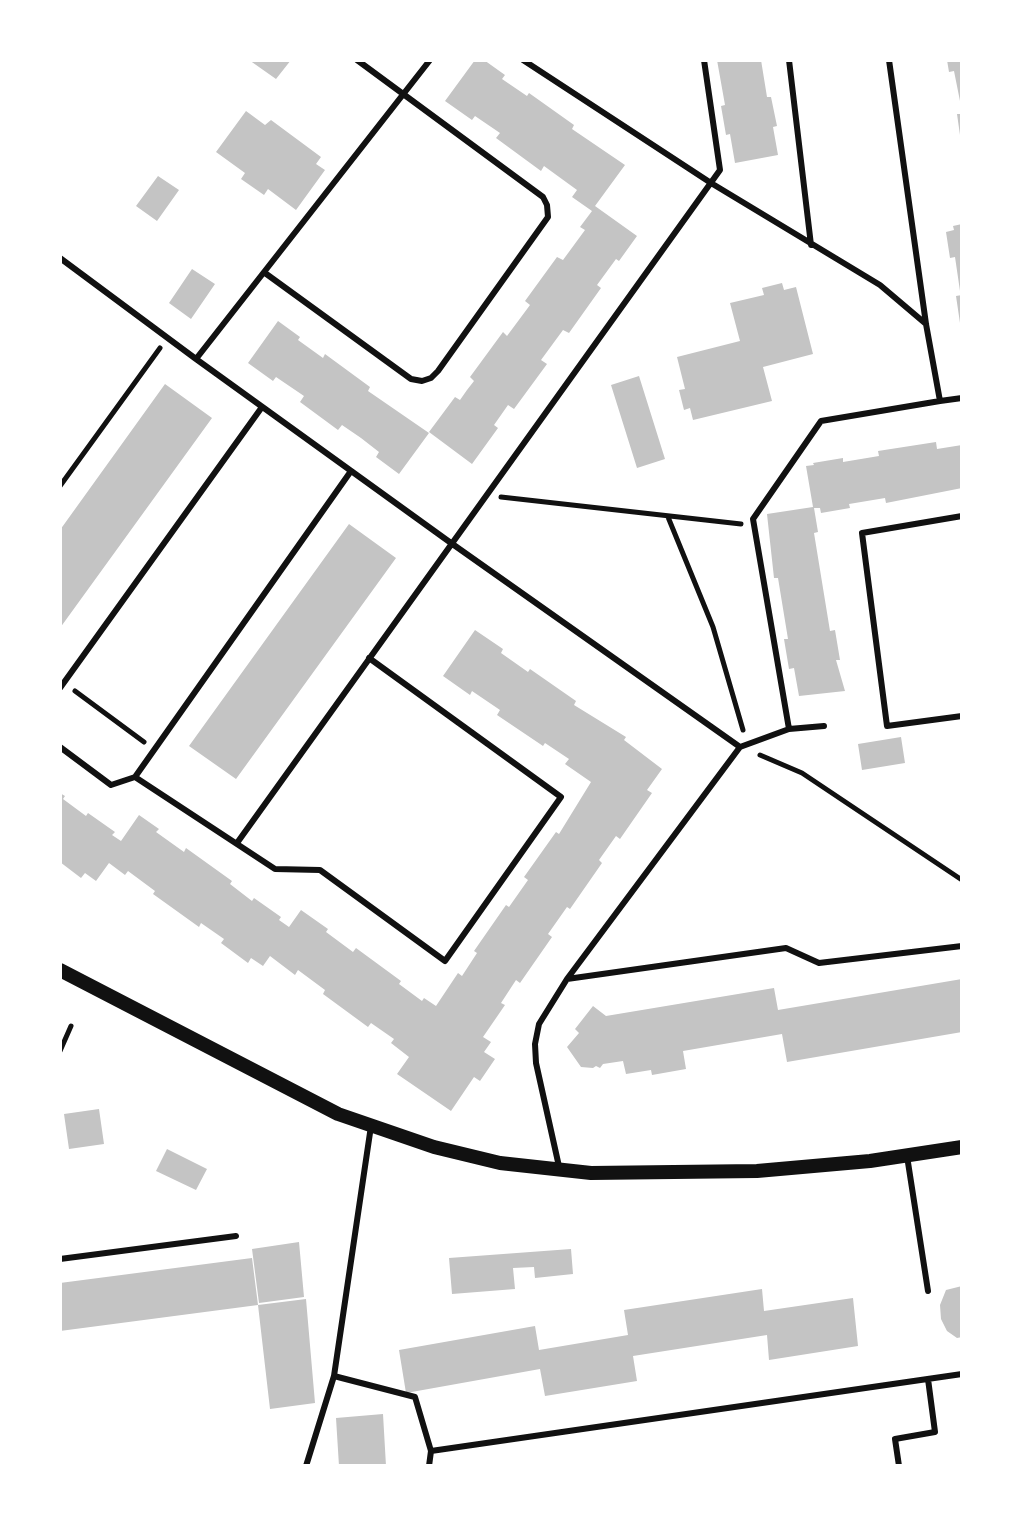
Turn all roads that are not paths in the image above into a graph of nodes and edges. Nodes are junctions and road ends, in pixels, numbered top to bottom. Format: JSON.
{"nodes":[{"id":1,"x":357,"y":60,"type":"edge"},
{"id":2,"x":430,"y":60,"type":"edge"},
{"id":3,"x":523,"y":60,"type":"edge"},
{"id":4,"x":704,"y":60,"type":"edge"},
{"id":5,"x":789,"y":60,"type":"edge"},
{"id":6,"x":889,"y":60,"type":"edge"},
{"id":7,"x":404,"y":96,"type":"junction"},
{"id":8,"x":711,"y":183,"type":"junction"},
{"id":9,"x":811,"y":245,"type":"junction"},
{"id":10,"x":60,"y":258,"type":"edge"},
{"id":11,"x":265,"y":273,"type":"junction"},
{"id":12,"x":926,"y":324,"type":"junction"},
{"id":13,"x":196,"y":359,"type":"junction"},
{"id":14,"x":962,"y":398,"type":"edge"},
{"id":15,"x":940,"y":401,"type":"junction"},
{"id":16,"x":262,"y":407,"type":"junction"},
{"id":17,"x":351,"y":471,"type":"junction"},
{"id":18,"x":962,"y":516,"type":"edge"},
{"id":19,"x":451,"y":543,"type":"junction"},
{"id":20,"x":369,"y":658,"type":"junction"},
{"id":21,"x":62,"y":685,"type":"edge"},
{"id":22,"x":962,"y":716,"type":"edge"},
{"id":23,"x":824,"y":726,"type":"dead end"},
{"id":24,"x":789,"y":729,"type":"junction"},
{"id":25,"x":744,"y":746,"type":"junction"},
{"id":26,"x":60,"y":747,"type":"edge"},
{"id":27,"x":135,"y":777,"type":"junction"},
{"id":28,"x":237,"y":843,"type":"junction"},
{"id":29,"x":962,"y":946,"type":"edge"},
{"id":30,"x":60,"y":970,"type":"edge"},
{"id":31,"x":567,"y":979,"type":"junction"},
{"id":32,"x":371,"y":1126,"type":"junction"},
{"id":33,"x":962,"y":1147,"type":"edge"},
{"id":34,"x":907,"y":1156,"type":"junction"},
{"id":35,"x":560,"y":1171,"type":"junction"},
{"id":36,"x":236,"y":1236,"type":"dead end"},
{"id":37,"x":60,"y":1259,"type":"edge"},
{"id":38,"x":928,"y":1291,"type":"dead end"},
{"id":39,"x":962,"y":1374,"type":"edge"},
{"id":40,"x":334,"y":1376,"type":"junction"},
{"id":41,"x":928,"y":1379,"type":"junction"},
{"id":42,"x":431,"y":1451,"type":"junction"},
{"id":43,"x":306,"y":1466,"type":"edge"},
{"id":44,"x":429,"y":1466,"type":"edge"},
{"id":45,"x":899,"y":1466,"type":"edge"}],
"edges":[{"from":1,"to":7,"type":"lane"},
{"from":2,"to":7,"type":"lane"},
{"from":3,"to":8,"type":"lane"},
{"from":4,"to":8,"type":"lane"},
{"from":5,"to":9,"type":"lane"},
{"from":6,"to":12,"type":"lane"},
{"from":7,"to":11,"type":"lane"},
{"from":7,"to":11,"type":"lane"},
{"from":8,"to":9,"type":"lane"},
{"from":8,"to":19,"type":"lane"},
{"from":9,"to":12,"type":"lane"},
{"from":10,"to":13,"type":"lane"},
{"from":11,"to":13,"type":"lane"},
{"from":12,"to":15,"type":"lane"},
{"from":13,"to":16,"type":"lane"},
{"from":14,"to":15,"type":"lane"},
{"from":15,"to":24,"type":"lane"},
{"from":16,"to":17,"type":"lane"},
{"from":16,"to":21,"type":"lane"},
{"from":17,"to":19,"type":"lane"},
{"from":17,"to":27,"type":"lane"},
{"from":18,"to":22,"type":"lane"},
{"from":19,"to":20,"type":"lane"},
{"from":19,"to":25,"type":"lane"},
{"from":20,"to":28,"type":"lane"},
{"from":20,"to":28,"type":"lane"},
{"from":23,"to":24,"type":"lane"},
{"from":24,"to":25,"type":"lane"},
{"from":25,"to":31,"type":"lane"},
{"from":26,"to":27,"type":"lane"},
{"from":27,"to":28,"type":"lane"},
{"from":29,"to":31,"type":"lane"},
{"from":30,"to":32,"type":"street"},
{"from":31,"to":35,"type":"lane"},
{"from":32,"to":35,"type":"street"},
{"from":32,"to":40,"type":"lane"},
{"from":33,"to":34,"type":"street"},
{"from":34,"to":35,"type":"street"},
{"from":34,"to":38,"type":"lane"},
{"from":36,"to":37,"type":"lane"},
{"from":39,"to":41,"type":"lane"},
{"from":40,"to":42,"type":"lane"},
{"from":40,"to":43,"type":"lane"},
{"from":41,"to":42,"type":"lane"},
{"from":41,"to":45,"type":"lane"},
{"from":42,"to":44,"type":"lane"}]}
